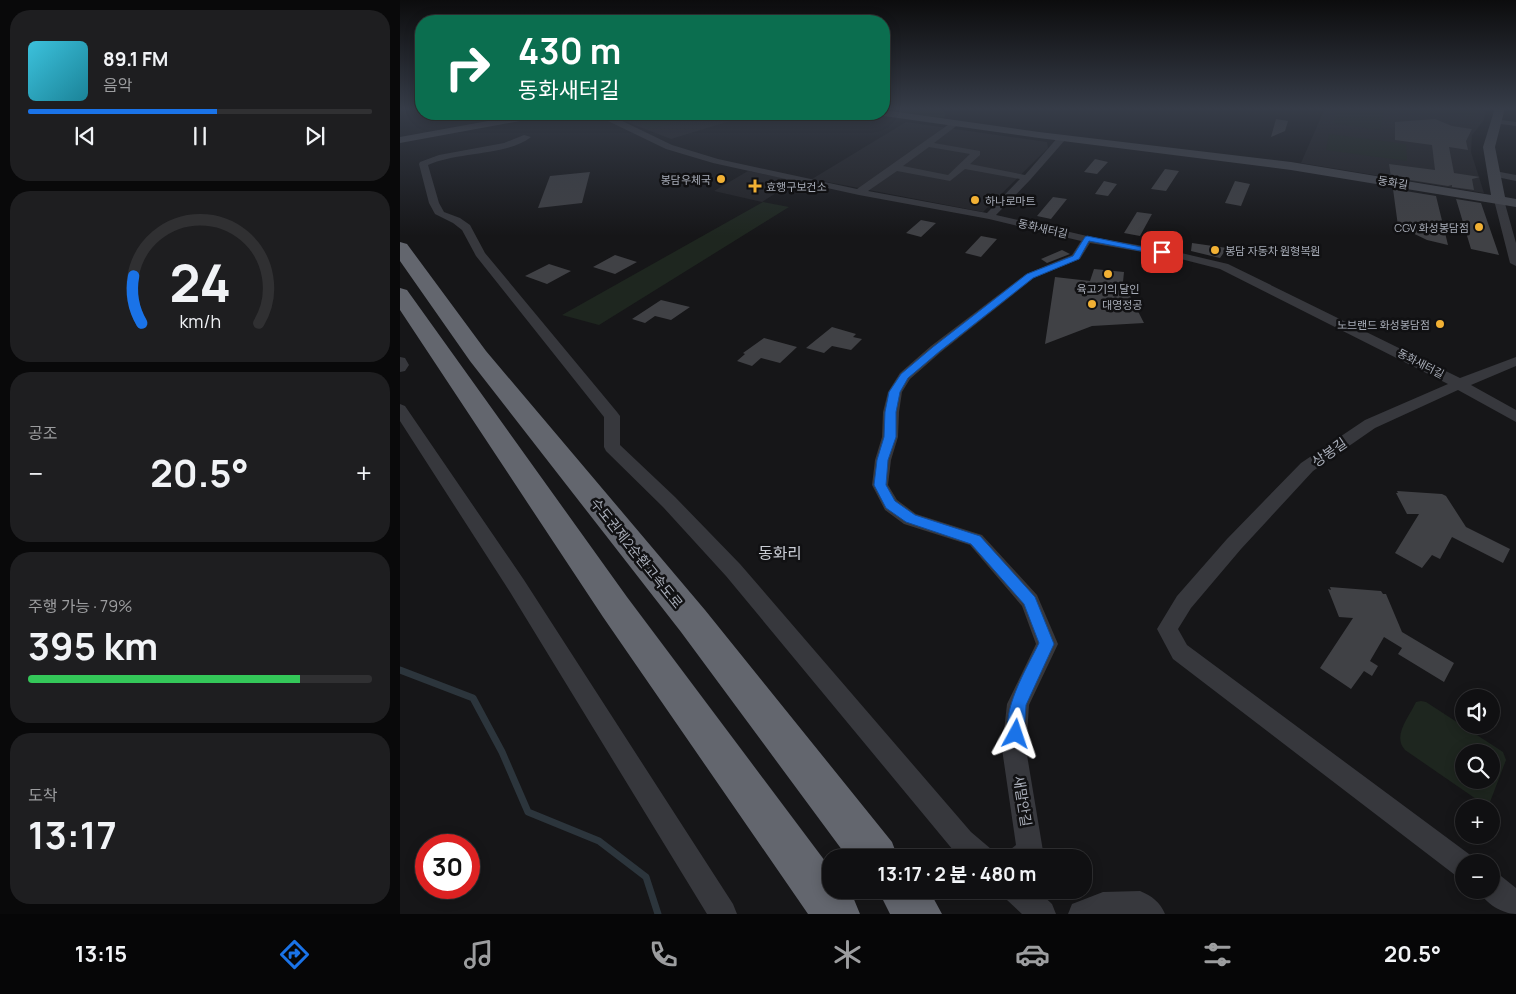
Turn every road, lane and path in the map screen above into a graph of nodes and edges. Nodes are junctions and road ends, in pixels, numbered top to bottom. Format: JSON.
{"nodes":[{"id":1,"x":475,"y":151,"type":"edge"},
{"id":2,"x":681,"y":151,"type":"edge"},
{"id":3,"x":918,"y":151,"type":"edge"},
{"id":4,"x":964,"y":151,"type":"edge"},
{"id":5,"x":1051,"y":151,"type":"edge"},
{"id":6,"x":1165,"y":151,"type":"edge"},
{"id":7,"x":1490,"y":151,"type":"edge"},
{"id":8,"x":964,"y":166,"type":"junction"},
{"id":9,"x":897,"y":168,"type":"junction"},
{"id":10,"x":1495,"y":174,"type":"junction"},
{"id":11,"x":1027,"y":178,"type":"junction"},
{"id":12,"x":1516,"y":178,"type":"edge"},
{"id":13,"x":859,"y":192,"type":"junction"},
{"id":14,"x":1500,"y":200,"type":"junction"},
{"id":15,"x":1516,"y":203,"type":"edge"},
{"id":16,"x":989,"y":216,"type":"junction"},
{"id":17,"x":1505,"y":223,"type":"junction"},
{"id":18,"x":1516,"y":225,"type":"edge"},
{"id":19,"x":1087,"y":238,"type":"junction"},
{"id":20,"x":400,"y":248,"type":"edge"},
{"id":21,"x":1514,"y":250,"type":"edge"},
{"id":22,"x":1516,"y":263,"type":"edge"},
{"id":23,"x":400,"y":294,"type":"edge"},
{"id":24,"x":1516,"y":361,"type":"edge"},
{"id":25,"x":400,"y":362,"type":"edge"},
{"id":26,"x":400,"y":368,"type":"edge"},
{"id":27,"x":1458,"y":384,"type":"junction"},
{"id":28,"x":400,"y":409,"type":"edge"},
{"id":29,"x":1516,"y":417,"type":"edge"},
{"id":30,"x":869,"y":849,"type":"edge"},
{"id":31,"x":971,"y":849,"type":"edge"},
{"id":32,"x":1030,"y":849,"type":"edge"},
{"id":33,"x":1455,"y":859,"type":"edge"},
{"id":34,"x":1500,"y":893,"type":"edge"},
{"id":35,"x":907,"y":899,"type":"edge"},
{"id":36,"x":1026,"y":899,"type":"edge"},
{"id":37,"x":1516,"y":905,"type":"edge"},
{"id":38,"x":723,"y":914,"type":"edge"},
{"id":39,"x":836,"y":914,"type":"edge"},
{"id":40,"x":918,"y":914,"type":"edge"},
{"id":41,"x":1042,"y":914,"type":"edge"},
{"id":42,"x":1082,"y":914,"type":"edge"},
{"id":43,"x":1151,"y":914,"type":"edge"}],
"edges":[{"from":1,"to":31,"type":"street"},
{"from":2,"to":13,"type":"street","name":"동화새터길"},
{"from":3,"to":9,"type":"street"},
{"from":4,"to":8,"type":"street"},
{"from":5,"to":11,"type":"street"},
{"from":6,"to":14,"type":"street","name":"동화길"},
{"from":7,"to":10,"type":"street"},
{"from":8,"to":9,"type":"street"},
{"from":8,"to":11,"type":"street"},
{"from":9,"to":13,"type":"street"},
{"from":10,"to":12,"type":"street"},
{"from":10,"to":14,"type":"street"},
{"from":11,"to":16,"type":"street"},
{"from":13,"to":16,"type":"street","name":"동화새터길"},
{"from":14,"to":15,"type":"street","name":"동화길"},
{"from":14,"to":17,"type":"street"},
{"from":16,"to":19,"type":"street","name":"동화새터길"},
{"from":17,"to":18,"type":"street"},
{"from":17,"to":21,"type":"street"},
{"from":19,"to":27,"type":"street","name":"동화새터길"},
{"from":19,"to":32,"type":"street","name":"새말안길"},
{"from":20,"to":30,"type":"highway","name":"수도권제2순환고속도로"},
{"from":21,"to":22,"type":"street"},
{"from":23,"to":39,"type":"highway"},
{"from":24,"to":27,"type":"street","name":"상봉길"},
{"from":25,"to":26,"type":"street"},
{"from":27,"to":29,"type":"street","name":"동화새터길"},
{"from":27,"to":33,"type":"street","name":"상봉길"},
{"from":28,"to":38,"type":"street"},
{"from":34,"to":37,"type":"street"},
{"from":35,"to":40,"type":"highway"},
{"from":36,"to":41,"type":"street"},
{"from":42,"to":43,"type":"street"}]}
